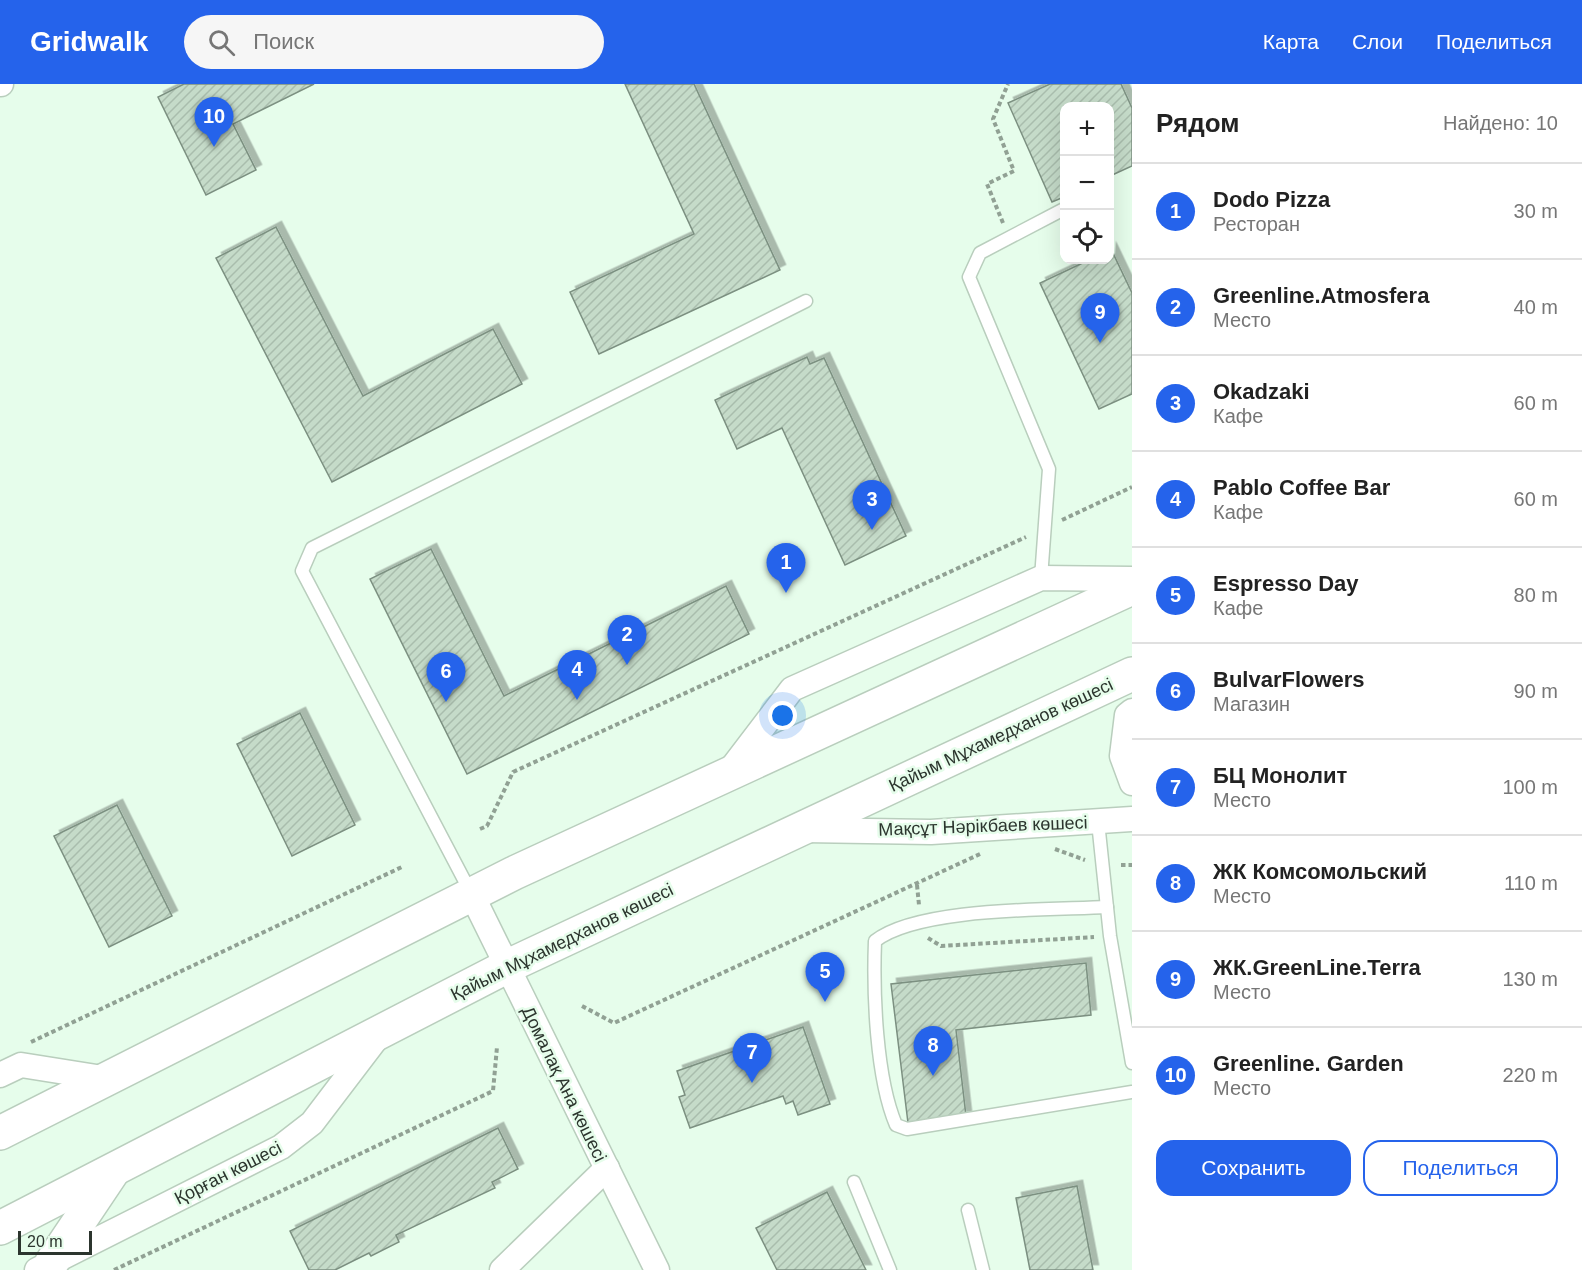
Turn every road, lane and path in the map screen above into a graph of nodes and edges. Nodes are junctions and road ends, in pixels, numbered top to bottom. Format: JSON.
{"nodes":[{"id":1,"x":1008,"y":84,"type":"edge"},
{"id":2,"x":1063,"y":210,"type":"edge"},
{"id":3,"x":1009,"y":238,"type":"junction"},
{"id":4,"x":806,"y":301,"type":"dead end"},
{"id":5,"x":1132,"y":487,"type":"edge"},
{"id":6,"x":1043,"y":530,"type":"junction"},
{"id":7,"x":1041,"y":578,"type":"junction"},
{"id":8,"x":1132,"y":579,"type":"edge"},
{"id":9,"x":1132,"y":588,"type":"edge"},
{"id":10,"x":1132,"y":674,"type":"edge"},
{"id":11,"x":1132,"y":711,"type":"edge"},
{"id":12,"x":724,"y":778,"type":"junction"},
{"id":13,"x":1132,"y":783,"type":"edge"},
{"id":14,"x":1132,"y":819,"type":"edge"},
{"id":15,"x":1098,"y":822,"type":"junction"},
{"id":16,"x":480,"y":829,"type":"dead end"},
{"id":17,"x":799,"y":830,"type":"junction"},
{"id":18,"x":1044,"y":844,"type":"dead end"},
{"id":19,"x":987,"y":850,"type":"dead end"},
{"id":20,"x":1132,"y":865,"type":"edge"},
{"id":21,"x":404,"y":866,"type":"dead end"},
{"id":22,"x":1103,"y":867,"type":"junction"},
{"id":23,"x":473,"y":897,"type":"junction"},
{"id":24,"x":1107,"y":907,"type":"junction"},
{"id":25,"x":920,"y":921,"type":"junction"},
{"id":26,"x":1110,"y":936,"type":"junction"},
{"id":27,"x":506,"y":967,"type":"junction"},
{"id":28,"x":582,"y":1006,"type":"dead end"},
{"id":29,"x":383,"y":1030,"type":"junction"},
{"id":30,"x":28,"y":1044,"type":"dead end"},
{"id":31,"x":497,"y":1047,"type":"dead end"},
{"id":32,"x":1132,"y":1063,"type":"edge"},
{"id":33,"x":0,"y":1075,"type":"edge"},
{"id":34,"x":109,"y":1079,"type":"junction"},
{"id":35,"x":1132,"y":1092,"type":"edge"},
{"id":36,"x":0,"y":1133,"type":"edge"},
{"id":37,"x":606,"y":1168,"type":"junction"},
{"id":38,"x":114,"y":1169,"type":"junction"},
{"id":39,"x":854,"y":1182,"type":"dead end"},
{"id":40,"x":968,"y":1210,"type":"dead end"},
{"id":41,"x":0,"y":1228,"type":"edge"},
{"id":42,"x":44,"y":1266,"type":"edge"},
{"id":43,"x":114,"y":1270,"type":"edge"},
{"id":44,"x":502,"y":1270,"type":"edge"},
{"id":45,"x":657,"y":1270,"type":"edge"},
{"id":46,"x":890,"y":1270,"type":"edge"},
{"id":47,"x":983,"y":1270,"type":"edge"}],
"edges":[{"from":1,"to":3,"type":"path"},
{"from":2,"to":3,"type":"lane"},
{"from":3,"to":6,"type":"lane"},
{"from":4,"to":23,"type":"lane"},
{"from":5,"to":6,"type":"path"},
{"from":6,"to":7,"type":"lane"},
{"from":6,"to":16,"type":"path"},
{"from":7,"to":8,"type":"street"},
{"from":7,"to":12,"type":"street"},
{"from":9,"to":12,"type":"main road"},
{"from":10,"to":17,"type":"main road","name":"Қайым Мұхамедханов көшесі"},
{"from":11,"to":13,"type":"street"},
{"from":12,"to":23,"type":"main road"},
{"from":14,"to":15,"type":"street","name":"Мақсұт Нәрікбаев көшесі"},
{"from":15,"to":17,"type":"street","name":"Мақсұт Нәрікбаев көшесі"},
{"from":15,"to":22,"type":"lane"},
{"from":17,"to":27,"type":"main road","name":"Қайым Мұхамедханов көшесі"},
{"from":18,"to":22,"type":"path"},
{"from":19,"to":28,"type":"path"},
{"from":20,"to":22,"type":"path"},
{"from":21,"to":30,"type":"path"},
{"from":22,"to":24,"type":"lane"},
{"from":23,"to":27,"type":"street","name":"Домалақ Ана көшесі"},
{"from":23,"to":34,"type":"main road"},
{"from":24,"to":25,"type":"lane"},
{"from":24,"to":26,"type":"lane"},
{"from":25,"to":26,"type":"path"},
{"from":25,"to":35,"type":"lane"},
{"from":26,"to":32,"type":"lane"},
{"from":27,"to":29,"type":"main road","name":"Қайым Мұхамедханов көшесі"},
{"from":27,"to":37,"type":"street","name":"Домалақ Ана көшесі"},
{"from":29,"to":38,"type":"main road","name":"Қайым Мұхамедханов көшесі"},
{"from":29,"to":42,"type":"street","name":"Қорған көшесі"},
{"from":31,"to":43,"type":"path"},
{"from":33,"to":34,"type":"street"},
{"from":34,"to":36,"type":"main road"},
{"from":37,"to":44,"type":"street"},
{"from":37,"to":45,"type":"street","name":"Домалақ Ана көшесі"},
{"from":38,"to":41,"type":"main road","name":"Қайым Мұхамедханов көшесі"},
{"from":38,"to":42,"type":"main road"},
{"from":39,"to":46,"type":"lane"},
{"from":40,"to":47,"type":"lane"}]}
